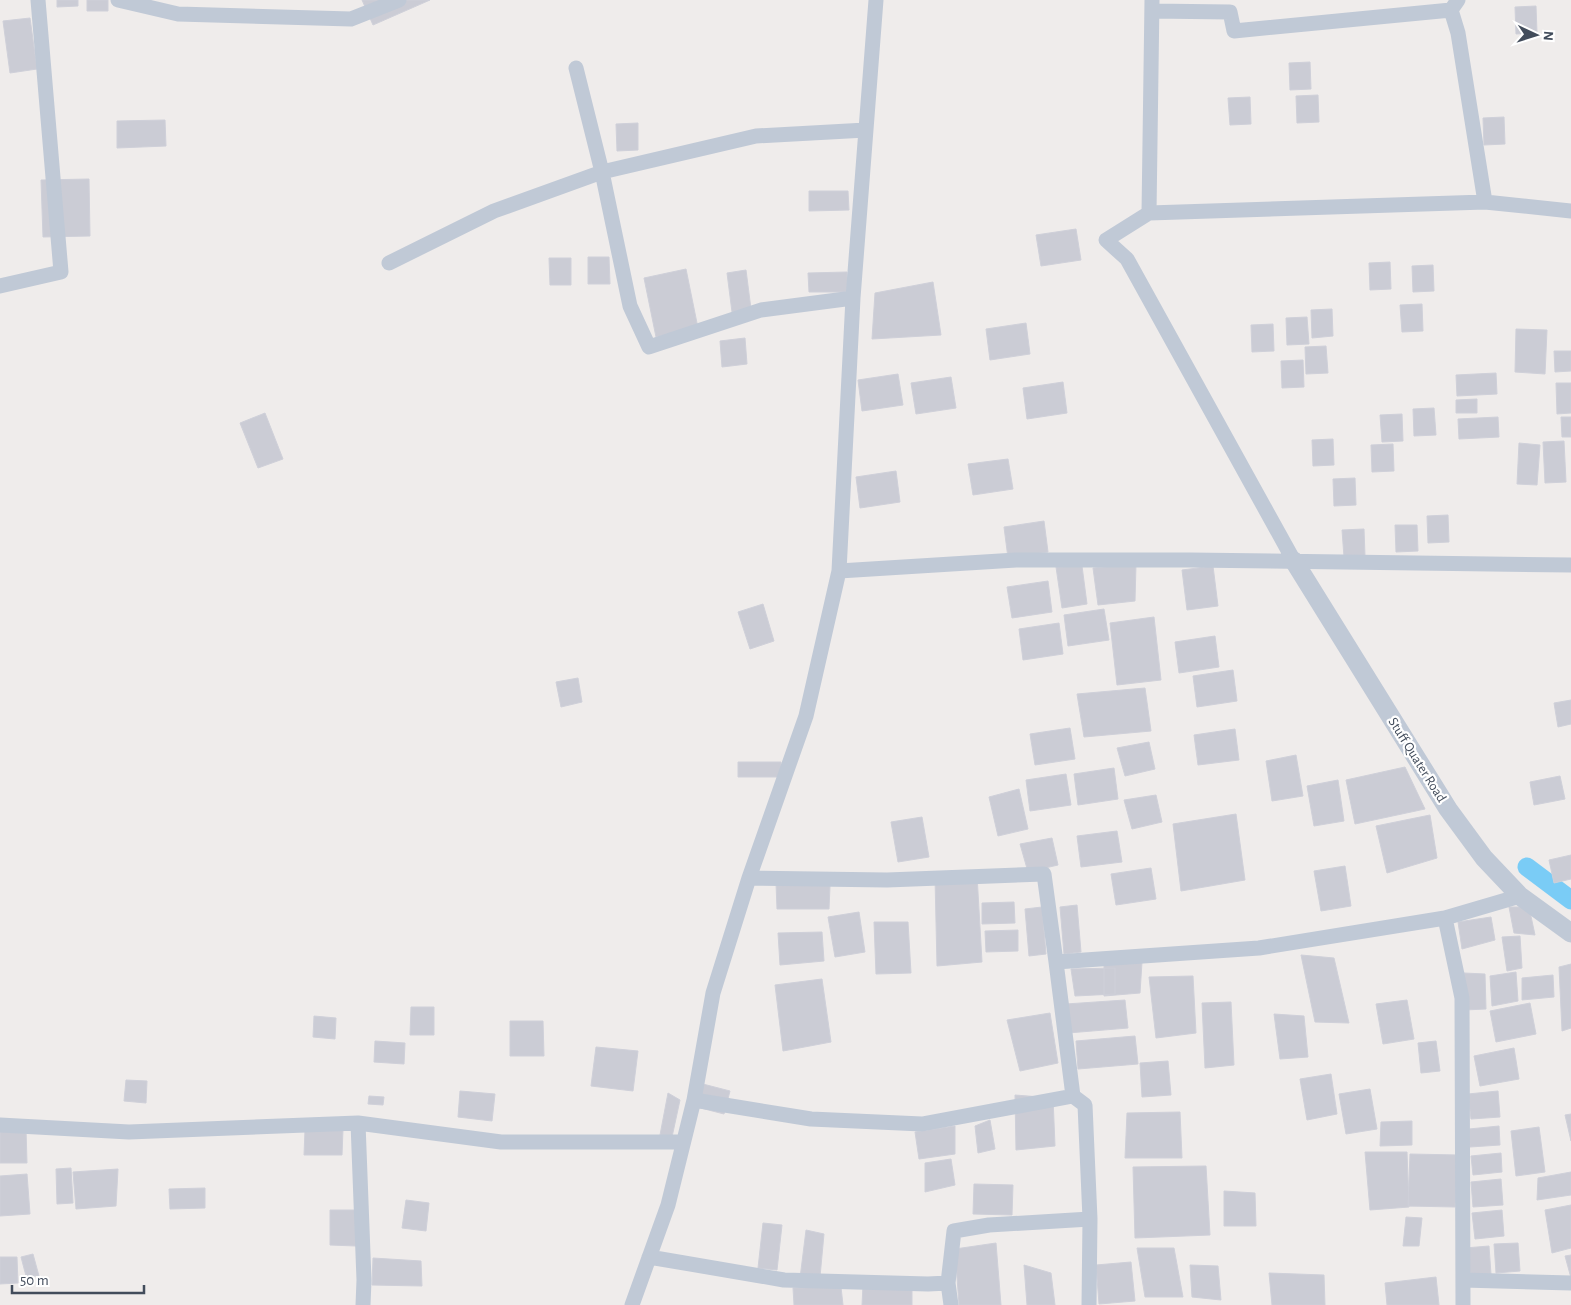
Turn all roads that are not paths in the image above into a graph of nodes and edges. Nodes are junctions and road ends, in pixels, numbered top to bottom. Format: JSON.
{"nodes":[{"id":1,"x":38,"y":0,"type":"edge"},
{"id":2,"x":118,"y":0,"type":"edge"},
{"id":3,"x":399,"y":0,"type":"edge"},
{"id":4,"x":876,"y":0,"type":"edge"},
{"id":5,"x":1454,"y":5,"type":"edge"},
{"id":6,"x":1152,"y":6,"type":"edge"},
{"id":7,"x":576,"y":68,"type":"dead end"},
{"id":8,"x":866,"y":130,"type":"junction"},
{"id":9,"x":602,"y":172,"type":"junction"},
{"id":10,"x":1485,"y":202,"type":"junction"},
{"id":11,"x":1571,"y":211,"type":"edge"},
{"id":12,"x":1149,"y":213,"type":"junction"},
{"id":13,"x":389,"y":263,"type":"dead end"},
{"id":14,"x":0,"y":286,"type":"edge"},
{"id":15,"x":853,"y":298,"type":"junction"},
{"id":16,"x":1294,"y":561,"type":"junction"},
{"id":17,"x":1571,"y":565,"type":"edge"},
{"id":18,"x":839,"y":571,"type":"junction"},
{"id":19,"x":749,"y":878,"type":"junction"},
{"id":20,"x":1520,"y":896,"type":"junction"},
{"id":21,"x":1445,"y":918,"type":"junction"},
{"id":22,"x":1571,"y":934,"type":"edge"},
{"id":23,"x":1056,"y":962,"type":"junction"},
{"id":24,"x":1072,"y":1096,"type":"junction"},
{"id":25,"x":694,"y":1100,"type":"junction"},
{"id":26,"x":358,"y":1123,"type":"junction"},
{"id":27,"x":0,"y":1125,"type":"edge"},
{"id":28,"x":682,"y":1142,"type":"junction"},
{"id":29,"x":1090,"y":1220,"type":"junction"},
{"id":30,"x":649,"y":1257,"type":"junction"},
{"id":31,"x":1463,"y":1280,"type":"junction"},
{"id":32,"x":948,"y":1283,"type":"junction"},
{"id":33,"x":1571,"y":1283,"type":"edge"},
{"id":34,"x":362,"y":1305,"type":"edge"},
{"id":35,"x":632,"y":1305,"type":"edge"},
{"id":36,"x":952,"y":1305,"type":"edge"},
{"id":37,"x":1089,"y":1305,"type":"edge"},
{"id":38,"x":1463,"y":1305,"type":"edge"}],
"edges":[{"from":1,"to":14,"type":"street"},
{"from":2,"to":3,"type":"street"},
{"from":4,"to":8,"type":"street"},
{"from":5,"to":6,"type":"street"},
{"from":5,"to":10,"type":"street"},
{"from":6,"to":12,"type":"street"},
{"from":7,"to":9,"type":"street"},
{"from":8,"to":9,"type":"street"},
{"from":8,"to":15,"type":"street"},
{"from":9,"to":13,"type":"street"},
{"from":9,"to":15,"type":"street"},
{"from":10,"to":11,"type":"street"},
{"from":10,"to":12,"type":"street"},
{"from":12,"to":16,"type":"street"},
{"from":15,"to":18,"type":"street"},
{"from":16,"to":17,"type":"street"},
{"from":16,"to":18,"type":"street"},
{"from":16,"to":20,"type":"street","name":"Stuff Quater Road"},
{"from":18,"to":19,"type":"street"},
{"from":19,"to":23,"type":"street"},
{"from":19,"to":25,"type":"street"},
{"from":20,"to":21,"type":"street"},
{"from":20,"to":22,"type":"street","name":"Stuff Quater Road"},
{"from":21,"to":23,"type":"street"},
{"from":21,"to":31,"type":"street"},
{"from":23,"to":24,"type":"street"},
{"from":24,"to":25,"type":"street"},
{"from":24,"to":29,"type":"street"},
{"from":25,"to":28,"type":"street"},
{"from":26,"to":27,"type":"street"},
{"from":26,"to":28,"type":"street"},
{"from":26,"to":34,"type":"street"},
{"from":28,"to":30,"type":"street"},
{"from":29,"to":32,"type":"street"},
{"from":29,"to":37,"type":"street"},
{"from":30,"to":32,"type":"street"},
{"from":30,"to":35,"type":"street"},
{"from":31,"to":33,"type":"street"},
{"from":31,"to":38,"type":"street"},
{"from":32,"to":36,"type":"street"}]}
